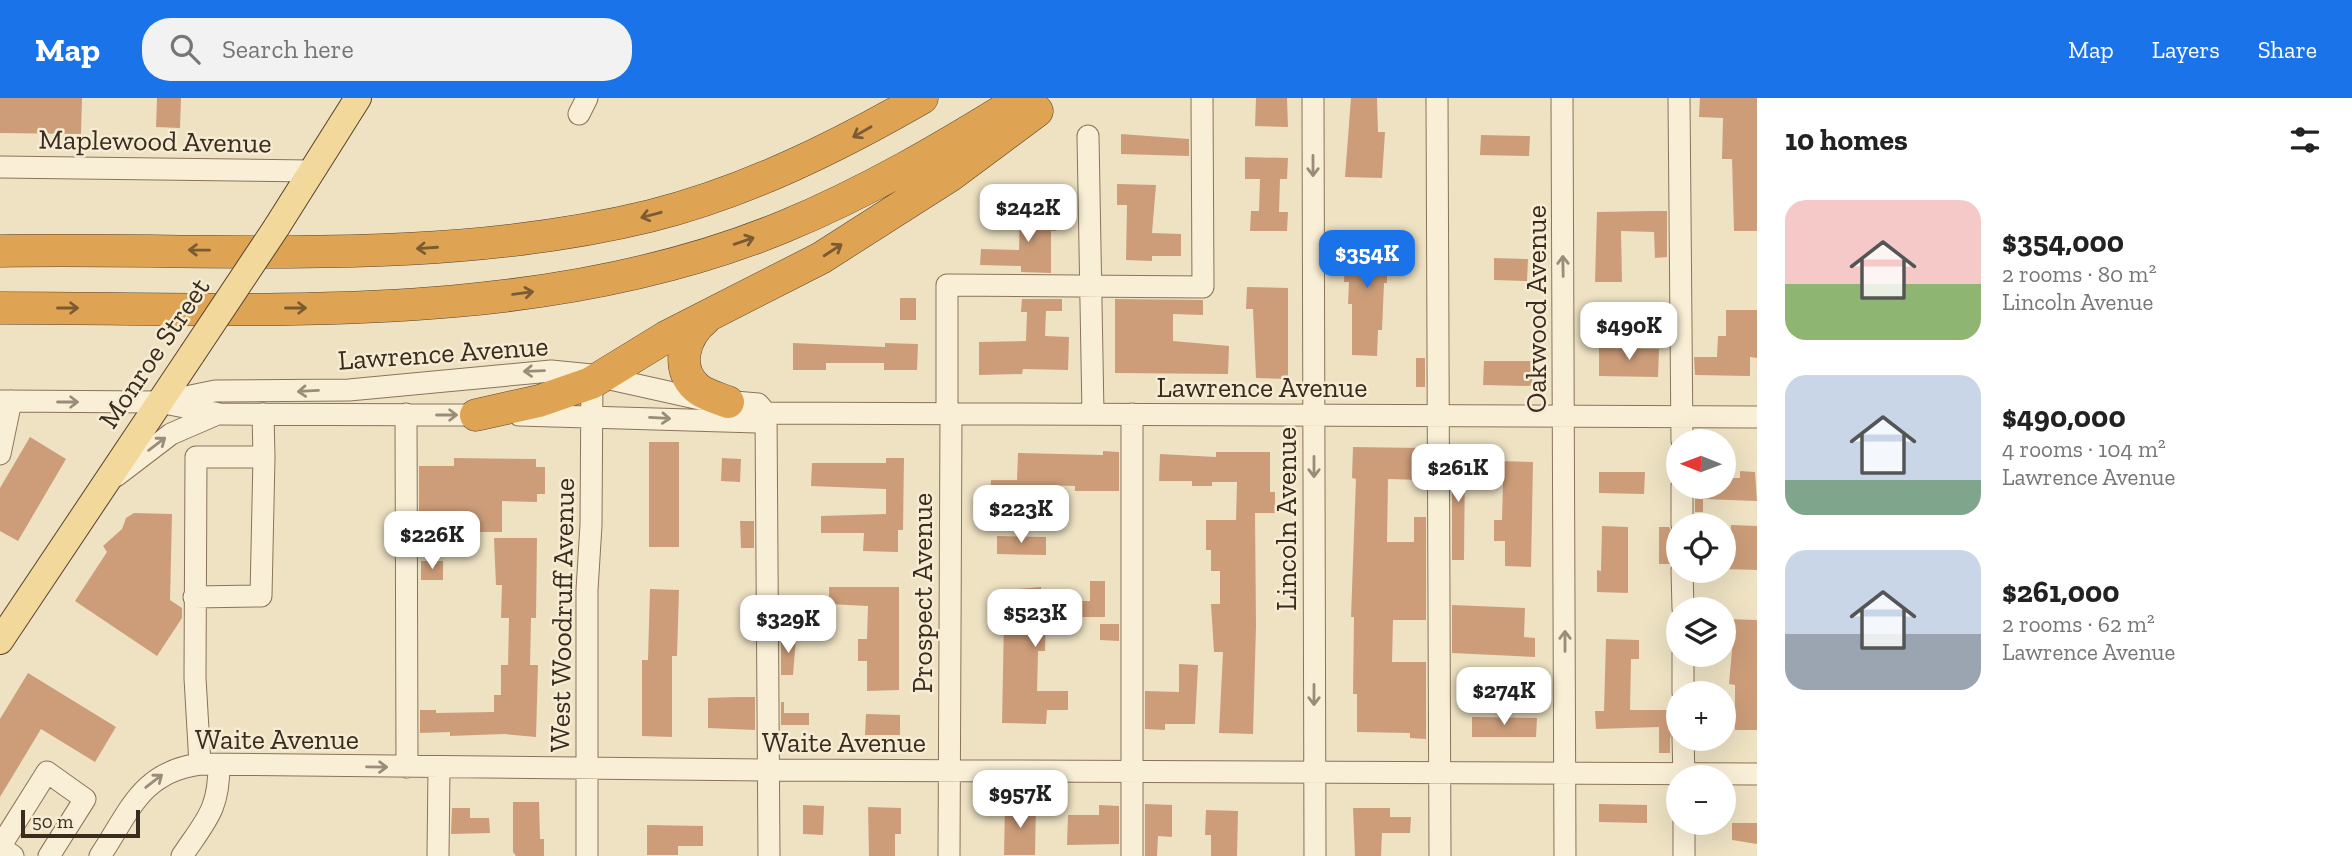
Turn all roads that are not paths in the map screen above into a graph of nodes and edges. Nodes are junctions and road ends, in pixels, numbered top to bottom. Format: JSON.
{"nodes":[{"id":1,"x":358,"y":98,"type":"edge"},
{"id":2,"x":922,"y":98,"type":"edge"},
{"id":3,"x":1023,"y":98,"type":"edge"},
{"id":4,"x":1045,"y":98,"type":"edge"},
{"id":5,"x":1202,"y":98,"type":"edge"},
{"id":6,"x":1313,"y":98,"type":"edge"},
{"id":7,"x":1437,"y":98,"type":"edge"},
{"id":8,"x":1562,"y":98,"type":"edge"},
{"id":9,"x":1679,"y":98,"type":"edge"},
{"id":10,"x":1088,"y":136,"type":"dead end"},
{"id":11,"x":0,"y":167,"type":"edge"},
{"id":12,"x":310,"y":171,"type":"junction"},
{"id":13,"x":0,"y":243,"type":"edge"},
{"id":14,"x":110,"y":249,"type":"junction"},
{"id":15,"x":0,"y":251,"type":"edge"},
{"id":16,"x":1091,"y":286,"type":"junction"},
{"id":17,"x":0,"y":308,"type":"edge"},
{"id":18,"x":710,"y":315,"type":"junction"},
{"id":19,"x":595,"y":378,"type":"junction"},
{"id":20,"x":6,"y":401,"type":"edge"},
{"id":21,"x":159,"y":402,"type":"junction"},
{"id":22,"x":728,"y":402,"type":"junction"},
{"id":23,"x":766,"y":413,"type":"junction"},
{"id":24,"x":220,"y":414,"type":"junction"},
{"id":25,"x":263,"y":414,"type":"junction"},
{"id":26,"x":406,"y":414,"type":"junction"},
{"id":27,"x":949,"y":414,"type":"junction"},
{"id":28,"x":1093,"y":414,"type":"junction"},
{"id":29,"x":1132,"y":414,"type":"junction"},
{"id":30,"x":476,"y":415,"type":"junction"},
{"id":31,"x":1314,"y":415,"type":"junction"},
{"id":32,"x":1438,"y":415,"type":"junction"},
{"id":33,"x":592,"y":416,"type":"junction"},
{"id":34,"x":1564,"y":416,"type":"junction"},
{"id":35,"x":1682,"y":416,"type":"junction"},
{"id":36,"x":1757,"y":417,"type":"edge"},
{"id":37,"x":1682,"y":429,"type":"edge"},
{"id":38,"x":0,"y":454,"type":"edge"},
{"id":39,"x":264,"y":457,"type":"junction"},
{"id":40,"x":103,"y":486,"type":"junction"},
{"id":41,"x":194,"y":597,"type":"junction"},
{"id":42,"x":0,"y":641,"type":"edge"},
{"id":43,"x":210,"y":765,"type":"junction"},
{"id":44,"x":408,"y":767,"type":"junction"},
{"id":45,"x":439,"y":768,"type":"junction"},
{"id":46,"x":588,"y":769,"type":"junction"},
{"id":47,"x":948,"y":770,"type":"junction"},
{"id":48,"x":769,"y":771,"type":"junction"},
{"id":49,"x":1132,"y":771,"type":"junction"},
{"id":50,"x":1315,"y":771,"type":"junction"},
{"id":51,"x":1440,"y":772,"type":"junction"},
{"id":52,"x":1565,"y":772,"type":"junction"},
{"id":53,"x":1736,"y":774,"type":"edge"},
{"id":54,"x":1757,"y":774,"type":"edge"},
{"id":55,"x":1666,"y":775,"type":"edge"},
{"id":56,"x":1684,"y":835,"type":"edge"},
{"id":57,"x":13,"y":856,"type":"edge"},
{"id":58,"x":48,"y":856,"type":"edge"},
{"id":59,"x":100,"y":856,"type":"edge"},
{"id":60,"x":182,"y":856,"type":"edge"},
{"id":61,"x":438,"y":856,"type":"edge"},
{"id":62,"x":587,"y":856,"type":"edge"},
{"id":63,"x":769,"y":856,"type":"edge"},
{"id":64,"x":949,"y":856,"type":"edge"},
{"id":65,"x":1132,"y":856,"type":"edge"},
{"id":66,"x":1315,"y":856,"type":"edge"},
{"id":67,"x":1440,"y":856,"type":"edge"},
{"id":68,"x":1565,"y":856,"type":"edge"},
{"id":69,"x":1684,"y":856,"type":"edge"}],
"edges":[{"from":1,"to":12,"type":"main road","name":"Monroe Street"},
{"from":2,"to":14,"type":"highway","one_way":true},
{"from":17,"to":3,"type":"highway","one_way":true},
{"from":18,"to":4,"type":"highway","one_way":true},
{"from":5,"to":16,"type":"street"},
{"from":6,"to":31,"type":"street","name":"Lincoln Avenue","one_way":true},
{"from":7,"to":32,"type":"street"},
{"from":34,"to":8,"type":"street","name":"Oakwood Avenue","one_way":true},
{"from":9,"to":35,"type":"street"},
{"from":10,"to":16,"type":"street"},
{"from":11,"to":12,"type":"street","name":"Maplewood Avenue"},
{"from":12,"to":21,"type":"main road","name":"Monroe Street","bridge":true},
{"from":13,"to":14,"type":"highway"},
{"from":14,"to":15,"type":"highway"},
{"from":16,"to":27,"type":"street","name":"Prospect Avenue"},
{"from":16,"to":28,"type":"street"},
{"from":18,"to":19,"type":"highway"},
{"from":18,"to":22,"type":"highway"},
{"from":19,"to":21,"type":"street","name":"Lawrence Avenue","one_way":true},
{"from":19,"to":22,"type":"street","name":"Lawrence Avenue"},
{"from":19,"to":30,"type":"highway"},
{"from":19,"to":33,"type":"street","name":"West Woodruff Avenue"},
{"from":20,"to":21,"type":"street","name":"Lawrence Avenue","one_way":true},
{"from":20,"to":38,"type":"street"},
{"from":21,"to":24,"type":"street","name":"Lawrence Avenue"},
{"from":21,"to":40,"type":"main road","name":"Monroe Street"},
{"from":22,"to":23,"type":"street","name":"Lawrence Avenue"},
{"from":23,"to":27,"type":"street","name":"Lawrence Avenue"},
{"from":33,"to":23,"type":"street","name":"Lawrence Avenue","one_way":true},
{"from":23,"to":48,"type":"street"},
{"from":24,"to":25,"type":"street","name":"Lawrence Avenue"},
{"from":40,"to":24,"type":"street","one_way":true},
{"from":25,"to":26,"type":"street","name":"Lawrence Avenue"},
{"from":25,"to":39,"type":"street"},
{"from":26,"to":30,"type":"street","name":"Lawrence Avenue","one_way":true},
{"from":26,"to":44,"type":"street"},
{"from":27,"to":28,"type":"street","name":"Lawrence Avenue"},
{"from":27,"to":47,"type":"street","name":"Prospect Avenue"},
{"from":28,"to":29,"type":"street","name":"Lawrence Avenue"},
{"from":29,"to":31,"type":"street","name":"Lawrence Avenue"},
{"from":29,"to":49,"type":"street"},
{"from":30,"to":33,"type":"street","name":"Lawrence Avenue"},
{"from":31,"to":32,"type":"street","name":"Lawrence Avenue"},
{"from":31,"to":50,"type":"street","name":"Lincoln Avenue","one_way":true},
{"from":32,"to":34,"type":"street","name":"Lawrence Avenue"},
{"from":32,"to":51,"type":"street"},
{"from":33,"to":46,"type":"street","name":"West Woodruff Avenue"},
{"from":34,"to":35,"type":"street","name":"Lawrence Avenue"},
{"from":52,"to":34,"type":"street","name":"Oakwood Avenue","one_way":true},
{"from":35,"to":36,"type":"street","name":"Lawrence Avenue"},
{"from":35,"to":37,"type":"street"},
{"from":39,"to":41,"type":"street"},
{"from":39,"to":41,"type":"street"},
{"from":40,"to":42,"type":"main road","name":"Monroe Street"},
{"from":41,"to":43,"type":"street"},
{"from":43,"to":44,"type":"street","name":"Waite Avenue","one_way":true},
{"from":59,"to":43,"type":"street","name":"Waite Avenue","one_way":true},
{"from":43,"to":60,"type":"street"},
{"from":44,"to":45,"type":"street","name":"Waite Avenue"},
{"from":45,"to":46,"type":"street","name":"Waite Avenue"},
{"from":45,"to":61,"type":"street"},
{"from":46,"to":48,"type":"street","name":"Waite Avenue"},
{"from":46,"to":62,"type":"street","name":"West Woodruff Avenue"},
{"from":47,"to":48,"type":"street","name":"Waite Avenue"},
{"from":47,"to":49,"type":"street","name":"Waite Avenue"},
{"from":47,"to":64,"type":"street","name":"Prospect Avenue"},
{"from":48,"to":63,"type":"street"},
{"from":49,"to":50,"type":"street","name":"Waite Avenue"},
{"from":49,"to":65,"type":"street"},
{"from":50,"to":51,"type":"street","name":"Waite Avenue"},
{"from":50,"to":66,"type":"street","name":"Lincoln Avenue"},
{"from":51,"to":52,"type":"street","name":"Waite Avenue"},
{"from":51,"to":67,"type":"street"},
{"from":52,"to":55,"type":"street","name":"Waite Avenue"},
{"from":52,"to":68,"type":"street","name":"Oakwood Avenue"},
{"from":53,"to":54,"type":"street","name":"Waite Avenue"},
{"from":56,"to":69,"type":"street"},
{"from":57,"to":58,"type":"street"}]}
